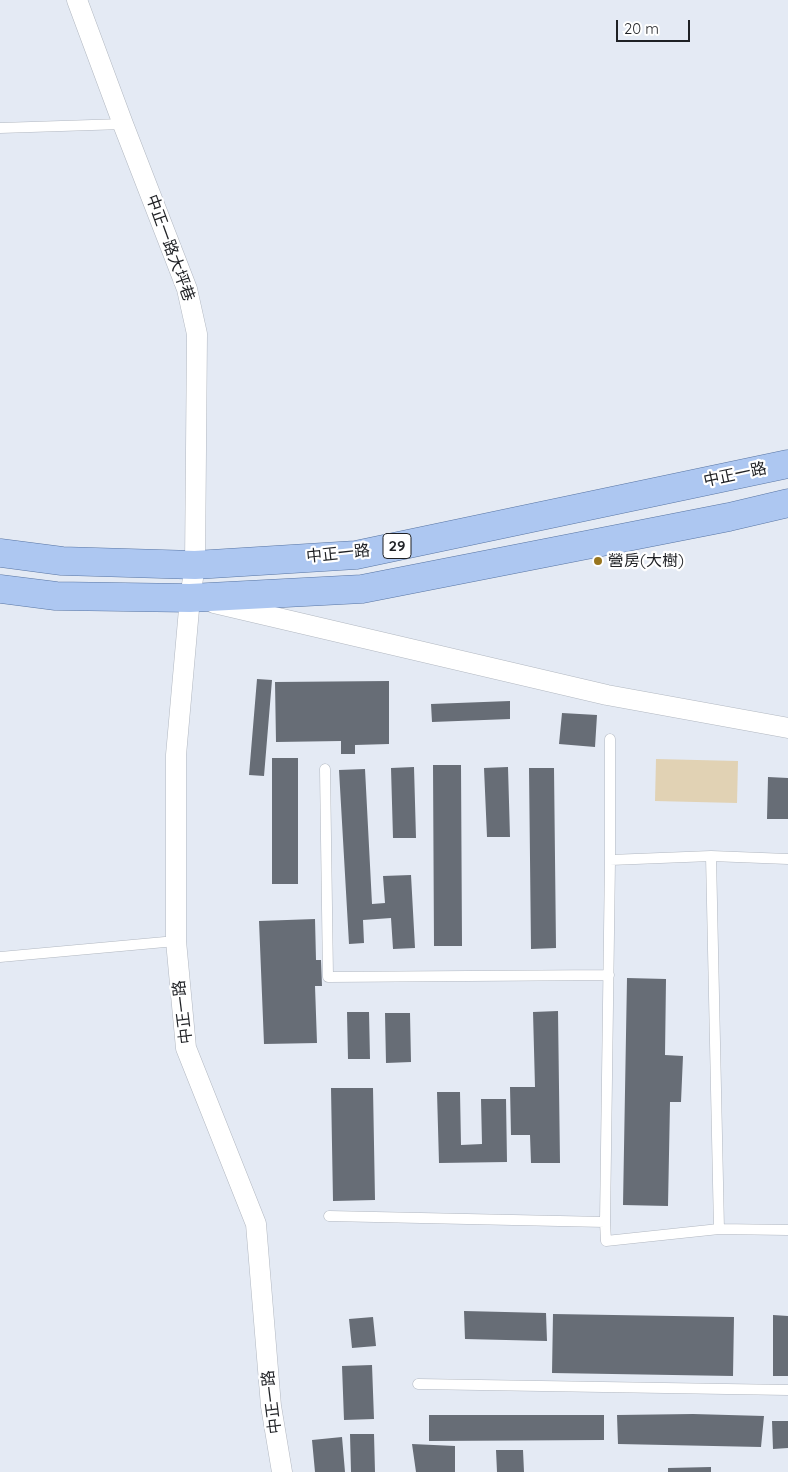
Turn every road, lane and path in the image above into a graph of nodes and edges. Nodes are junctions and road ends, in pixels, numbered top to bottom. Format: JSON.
{"nodes":[{"id":1,"x":77,"y":0,"type":"edge"},
{"id":2,"x":123,"y":124,"type":"junction"},
{"id":3,"x":0,"y":128,"type":"edge"},
{"id":4,"x":788,"y":464,"type":"edge"},
{"id":5,"x":788,"y":503,"type":"edge"},
{"id":6,"x":0,"y":554,"type":"edge"},
{"id":7,"x":196,"y":565,"type":"junction"},
{"id":8,"x":0,"y":589,"type":"edge"},
{"id":9,"x":190,"y":598,"type":"junction"},
{"id":10,"x":788,"y":728,"type":"edge"},
{"id":11,"x":610,"y":739,"type":"dead end"},
{"id":12,"x":325,"y":769,"type":"dead end"},
{"id":13,"x":711,"y":856,"type":"junction"},
{"id":14,"x":788,"y":859,"type":"edge"},
{"id":15,"x":610,"y":860,"type":"junction"},
{"id":16,"x":176,"y":941,"type":"junction"},
{"id":17,"x":0,"y":957,"type":"edge"},
{"id":18,"x":609,"y":975,"type":"junction"},
{"id":19,"x":330,"y":1216,"type":"dead end"},
{"id":20,"x":605,"y":1222,"type":"junction"},
{"id":21,"x":719,"y":1229,"type":"junction"},
{"id":22,"x":788,"y":1230,"type":"edge"},
{"id":23,"x":418,"y":1384,"type":"dead end"},
{"id":24,"x":788,"y":1390,"type":"edge"},
{"id":25,"x":282,"y":1472,"type":"edge"}],
"edges":[{"from":1,"to":2,"type":"street","name":"中正一路大坪巷"},
{"from":2,"to":3,"type":"lane"},
{"from":2,"to":7,"type":"street","name":"中正一路大坪巷"},
{"from":4,"to":7,"type":"main road","name":"中正一路","number":"29"},
{"from":5,"to":9,"type":"main road","number":"29"},
{"from":6,"to":7,"type":"main road","name":"中正一路","number":"29"},
{"from":7,"to":9,"type":"street","name":"中正一路大坪巷"},
{"from":8,"to":9,"type":"main road","number":"29"},
{"from":9,"to":10,"type":"street"},
{"from":9,"to":16,"type":"street","name":"中正一路"},
{"from":11,"to":15,"type":"lane"},
{"from":12,"to":18,"type":"lane"},
{"from":13,"to":14,"type":"lane"},
{"from":13,"to":15,"type":"lane"},
{"from":13,"to":21,"type":"lane"},
{"from":15,"to":18,"type":"lane"},
{"from":16,"to":17,"type":"lane"},
{"from":16,"to":25,"type":"street","name":"中正一路"},
{"from":18,"to":20,"type":"lane"},
{"from":19,"to":20,"type":"lane"},
{"from":20,"to":21,"type":"lane"},
{"from":21,"to":22,"type":"lane"},
{"from":23,"to":24,"type":"lane"}]}
